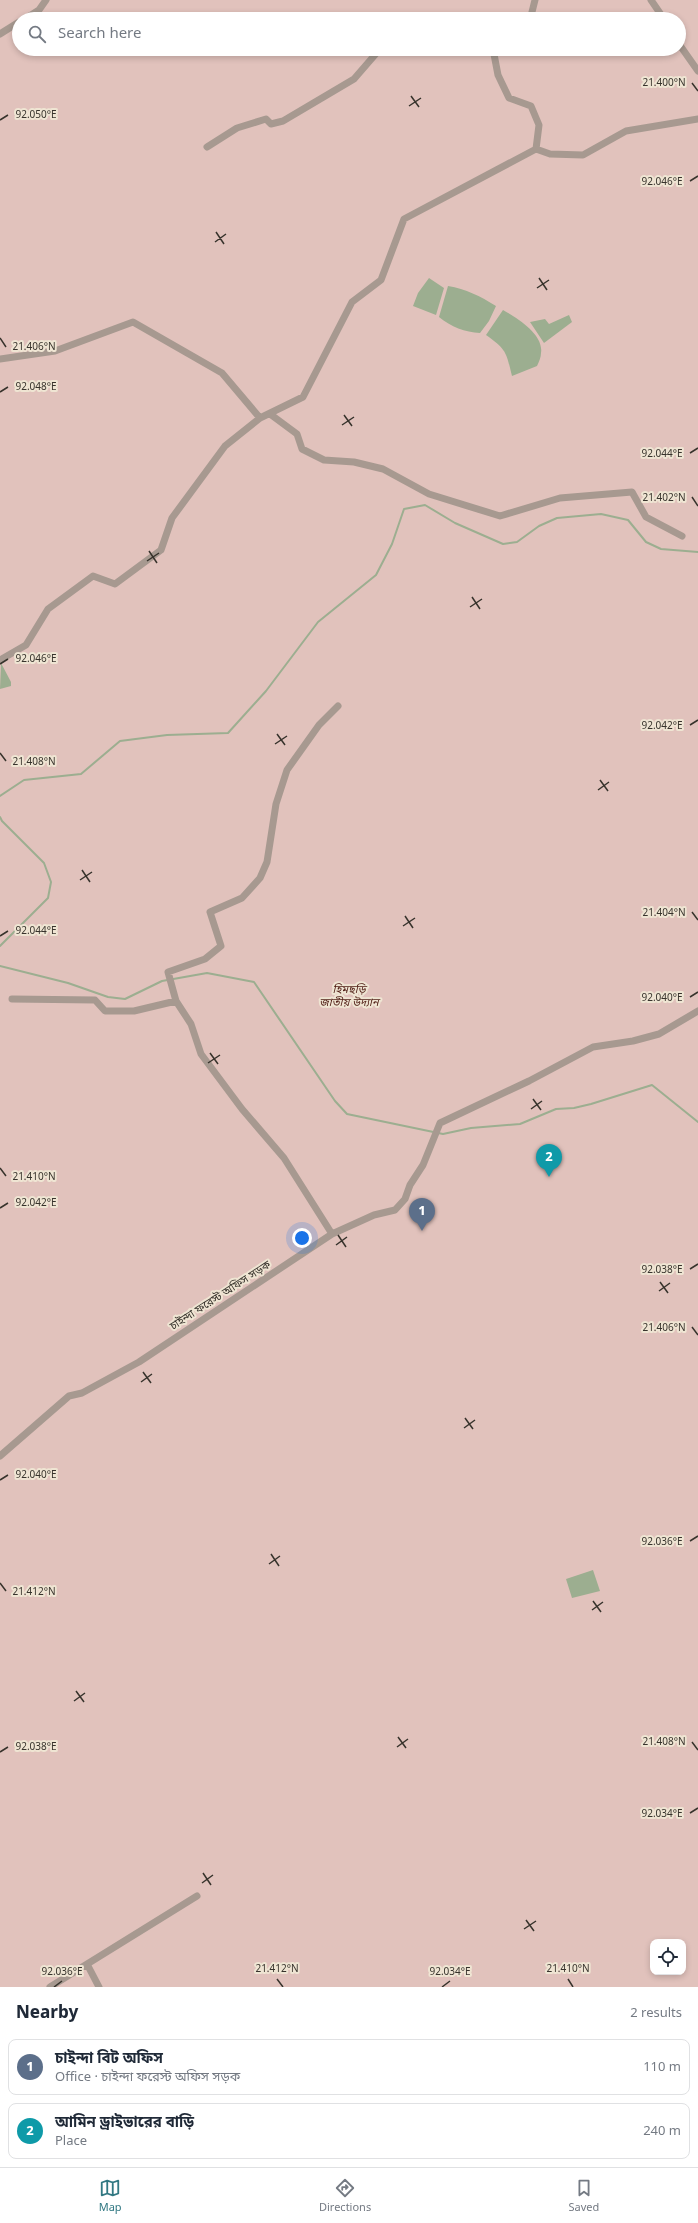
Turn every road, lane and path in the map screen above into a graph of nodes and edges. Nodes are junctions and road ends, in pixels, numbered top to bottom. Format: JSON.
{"nodes":[{"id":1,"x":46,"y":0,"type":"edge"},
{"id":2,"x":535,"y":0,"type":"edge"},
{"id":3,"x":651,"y":0,"type":"edge"},
{"id":4,"x":36,"y":12,"type":"edge"},
{"id":5,"x":532,"y":12,"type":"edge"},
{"id":6,"x":659,"y":12,"type":"edge"},
{"id":7,"x":12,"y":26,"type":"edge"},
{"id":8,"x":0,"y":34,"type":"edge"},
{"id":9,"x":686,"y":54,"type":"edge"},
{"id":10,"x":374,"y":56,"type":"edge"},
{"id":11,"x":494,"y":56,"type":"edge"},
{"id":12,"x":698,"y":71,"type":"edge"},
{"id":13,"x":698,"y":119,"type":"edge"},
{"id":14,"x":207,"y":147,"type":"dead end"},
{"id":15,"x":536,"y":149,"type":"junction"},
{"id":16,"x":0,"y":359,"type":"edge"},
{"id":17,"x":270,"y":414,"type":"junction"},
{"id":18,"x":260,"y":418,"type":"junction"},
{"id":19,"x":682,"y":536,"type":"dead end"},
{"id":20,"x":0,"y":660,"type":"edge"},
{"id":21,"x":338,"y":706,"type":"dead end"},
{"id":22,"x":12,"y":999,"type":"dead end"},
{"id":23,"x":176,"y":1002,"type":"junction"},
{"id":24,"x":698,"y":1011,"type":"edge"},
{"id":25,"x":332,"y":1234,"type":"junction"},
{"id":26,"x":0,"y":1456,"type":"edge"},
{"id":27,"x":197,"y":1896,"type":"dead end"},
{"id":28,"x":87,"y":1964,"type":"junction"},
{"id":29,"x":50,"y":1987,"type":"edge"},
{"id":30,"x":98,"y":1987,"type":"edge"}],
"edges":[{"from":1,"to":4,"type":"street"},
{"from":2,"to":5,"type":"street"},
{"from":3,"to":6,"type":"street"},
{"from":7,"to":8,"type":"street"},
{"from":9,"to":12,"type":"street"},
{"from":10,"to":14,"type":"street"},
{"from":11,"to":15,"type":"street"},
{"from":13,"to":15,"type":"street"},
{"from":15,"to":17,"type":"street"},
{"from":16,"to":18,"type":"street"},
{"from":17,"to":18,"type":"street"},
{"from":17,"to":19,"type":"street"},
{"from":18,"to":20,"type":"street"},
{"from":21,"to":23,"type":"street"},
{"from":22,"to":23,"type":"street"},
{"from":23,"to":25,"type":"street"},
{"from":24,"to":25,"type":"street","name":"চাইন্দা ফরেস্ট অফিস সড়ক"},
{"from":25,"to":26,"type":"street","name":"চাইন্দা ফরেস্ট অফিস সড়ক"},
{"from":27,"to":28,"type":"street"},
{"from":28,"to":29,"type":"street"},
{"from":28,"to":30,"type":"street"}]}
